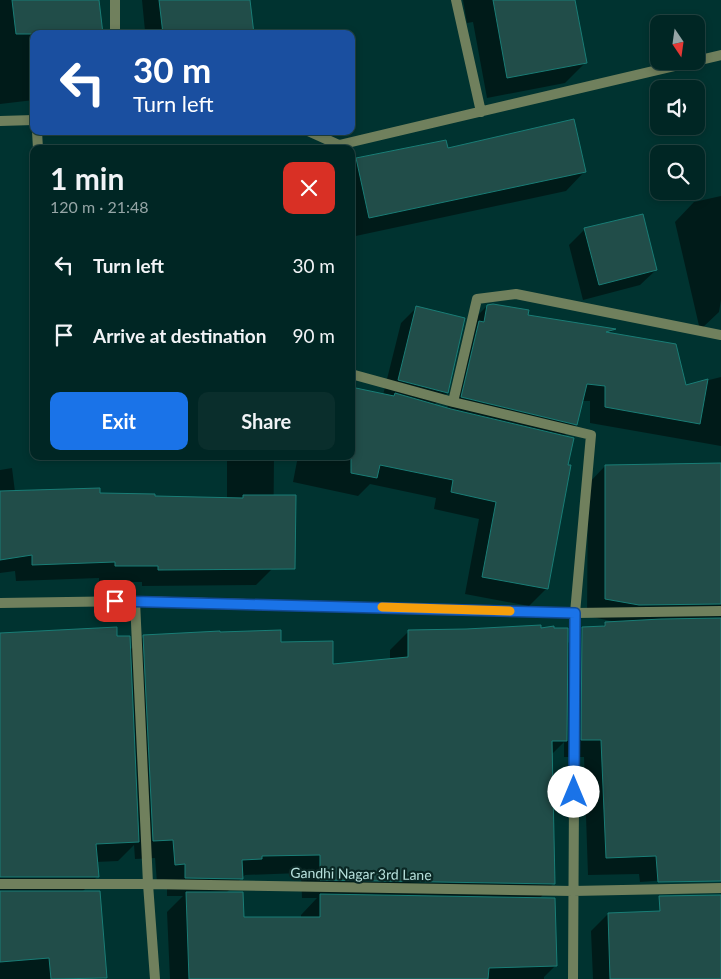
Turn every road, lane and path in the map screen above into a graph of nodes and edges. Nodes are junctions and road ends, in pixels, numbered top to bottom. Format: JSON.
{"nodes":[{"id":1,"x":115,"y":0,"type":"edge"},
{"id":2,"x":456,"y":0,"type":"edge"},
{"id":3,"x":115,"y":30,"type":"edge"},
{"id":4,"x":721,"y":56,"type":"edge"},
{"id":5,"x":481,"y":112,"type":"junction"},
{"id":6,"x":30,"y":120,"type":"edge"},
{"id":7,"x":0,"y":121,"type":"edge"},
{"id":8,"x":317,"y":135,"type":"edge"},
{"id":9,"x":339,"y":145,"type":"edge"},
{"id":10,"x":339,"y":145,"type":"edge"},
{"id":11,"x":721,"y":335,"type":"edge"},
{"id":12,"x":355,"y":375,"type":"edge"},
{"id":13,"x":453,"y":402,"type":"junction"},
{"id":14,"x":135,"y":601,"type":"junction"},
{"id":15,"x":0,"y":603,"type":"edge"},
{"id":16,"x":721,"y":611,"type":"edge"},
{"id":17,"x":575,"y":613,"type":"junction"},
{"id":18,"x":0,"y":884,"type":"edge"},
{"id":19,"x":148,"y":884,"type":"junction"},
{"id":20,"x":721,"y":888,"type":"edge"},
{"id":21,"x":573,"y":891,"type":"junction"},
{"id":22,"x":156,"y":979,"type":"edge"},
{"id":23,"x":573,"y":979,"type":"edge"}],
"edges":[{"from":1,"to":3,"type":"street"},
{"from":2,"to":5,"type":"street"},
{"from":4,"to":5,"type":"street"},
{"from":5,"to":9,"type":"street"},
{"from":6,"to":7,"type":"street"},
{"from":8,"to":10,"type":"street"},
{"from":11,"to":13,"type":"street"},
{"from":12,"to":13,"type":"street"},
{"from":13,"to":17,"type":"street"},
{"from":14,"to":15,"type":"street"},
{"from":14,"to":17,"type":"street"},
{"from":14,"to":19,"type":"street"},
{"from":16,"to":17,"type":"street"},
{"from":17,"to":21,"type":"street"},
{"from":18,"to":19,"type":"street","name":"Gandhi Nagar 3rd Lane"},
{"from":19,"to":21,"type":"street","name":"Gandhi Nagar 3rd Lane"},
{"from":19,"to":22,"type":"street"},
{"from":20,"to":21,"type":"street","name":"Gandhi Nagar 3rd Lane"},
{"from":21,"to":23,"type":"street"}]}
